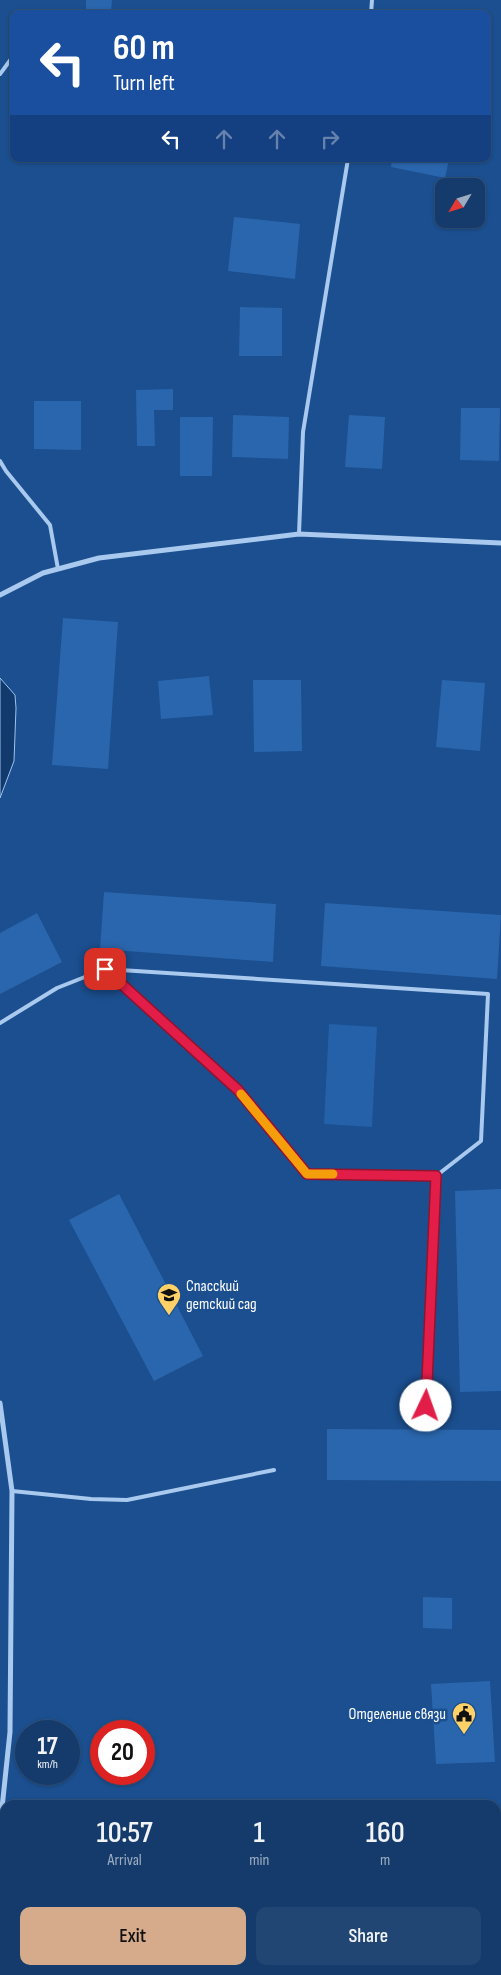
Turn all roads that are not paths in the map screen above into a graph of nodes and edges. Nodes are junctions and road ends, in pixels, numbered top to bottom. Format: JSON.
{"nodes":[{"id":1,"x":10,"y":60,"type":"edge"},
{"id":2,"x":0,"y":74,"type":"edge"},
{"id":3,"x":348,"y":162,"type":"edge"},
{"id":4,"x":0,"y":461,"type":"edge"},
{"id":5,"x":299,"y":534,"type":"junction"},
{"id":6,"x":501,"y":544,"type":"edge"},
{"id":7,"x":58,"y":569,"type":"junction"},
{"id":8,"x":0,"y":595,"type":"edge"},
{"id":9,"x":105,"y":969,"type":"junction"},
{"id":10,"x":0,"y":1023,"type":"edge"},
{"id":11,"x":436,"y":1176,"type":"junction"},
{"id":12,"x":0,"y":1403,"type":"edge"},
{"id":13,"x":440,"y":1406,"type":"dead end"},
{"id":14,"x":274,"y":1470,"type":"dead end"},
{"id":15,"x":12,"y":1491,"type":"junction"},
{"id":16,"x":3,"y":1800,"type":"edge"}],
"edges":[{"from":1,"to":2,"type":"lane"},
{"from":3,"to":5,"type":"lane"},
{"from":4,"to":7,"type":"lane"},
{"from":5,"to":6,"type":"street"},
{"from":5,"to":7,"type":"street"},
{"from":7,"to":8,"type":"street"},
{"from":9,"to":10,"type":"lane"},
{"from":9,"to":11,"type":"lane"},
{"from":9,"to":11,"type":"lane"},
{"from":11,"to":13,"type":"lane"},
{"from":12,"to":15,"type":"street"},
{"from":14,"to":15,"type":"lane"},
{"from":15,"to":16,"type":"street"}]}
